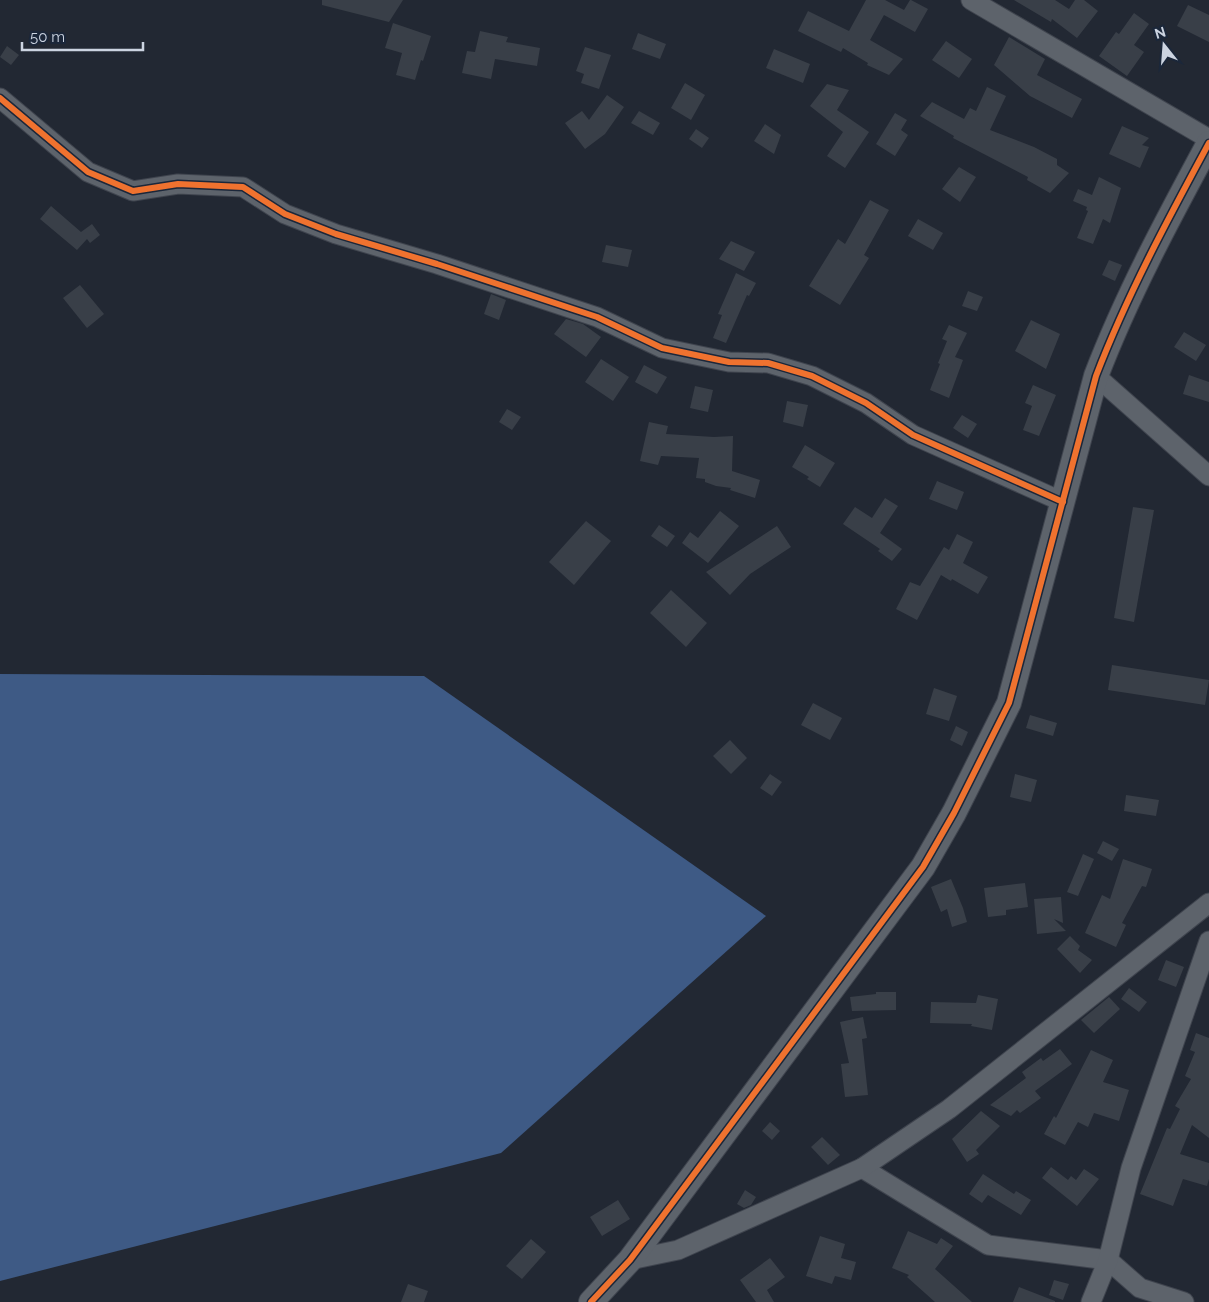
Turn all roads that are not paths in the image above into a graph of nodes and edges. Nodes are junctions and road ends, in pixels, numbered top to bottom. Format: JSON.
{"nodes":[{"id":1,"x":971,"y":0,"type":"edge"},
{"id":2,"x":0,"y":98,"type":"edge"},
{"id":3,"x":1209,"y":141,"type":"edge"},
{"id":4,"x":1096,"y":376,"type":"junction"},
{"id":5,"x":1209,"y":476,"type":"edge"},
{"id":6,"x":1063,"y":502,"type":"junction"},
{"id":7,"x":1209,"y":904,"type":"edge"},
{"id":8,"x":1209,"y":941,"type":"edge"},
{"id":9,"x":862,"y":1168,"type":"junction"},
{"id":10,"x":630,"y":1260,"type":"junction"},
{"id":11,"x":1108,"y":1260,"type":"junction"},
{"id":12,"x":591,"y":1302,"type":"edge"},
{"id":13,"x":1091,"y":1302,"type":"edge"},
{"id":14,"x":1184,"y":1302,"type":"edge"}],
"edges":[{"from":1,"to":3,"type":"street"},
{"from":2,"to":6,"type":"street"},
{"from":3,"to":4,"type":"street"},
{"from":4,"to":5,"type":"street"},
{"from":4,"to":6,"type":"street"},
{"from":6,"to":10,"type":"street"},
{"from":7,"to":9,"type":"street"},
{"from":8,"to":11,"type":"street"},
{"from":9,"to":10,"type":"street"},
{"from":9,"to":11,"type":"street"},
{"from":10,"to":12,"type":"street"},
{"from":11,"to":13,"type":"street"},
{"from":11,"to":14,"type":"street"}]}
